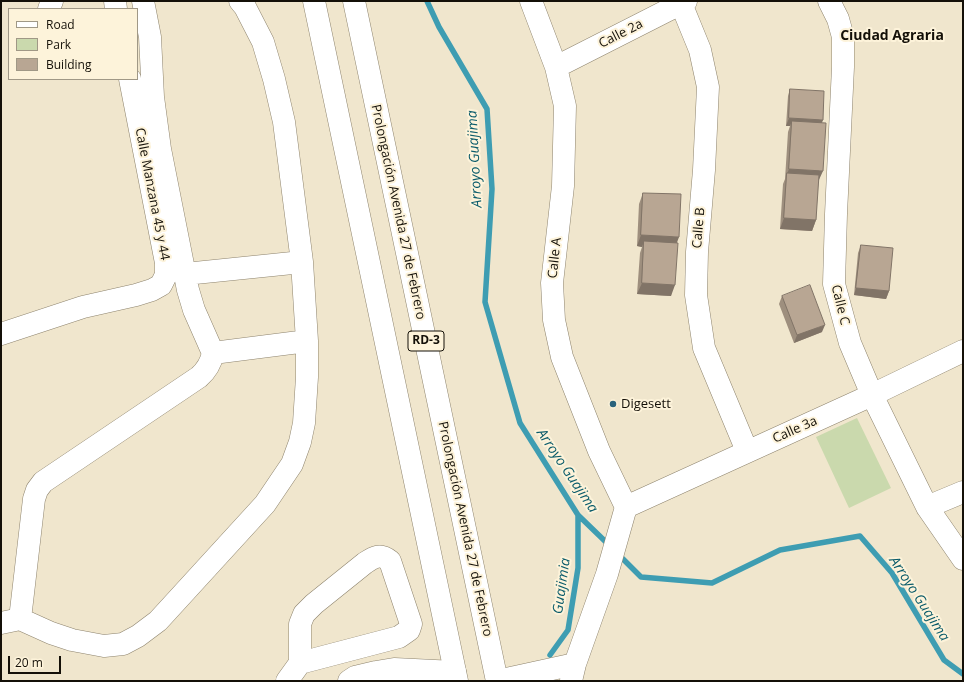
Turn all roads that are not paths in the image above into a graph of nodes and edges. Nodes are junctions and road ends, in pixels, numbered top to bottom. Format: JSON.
{"nodes":[{"id":1,"x":143,"y":1,"type":"edge"},
{"id":2,"x":240,"y":1,"type":"edge"},
{"id":3,"x":305,"y":1,"type":"edge"},
{"id":4,"x":314,"y":1,"type":"edge"},
{"id":5,"x":354,"y":1,"type":"edge"},
{"id":6,"x":531,"y":1,"type":"edge"},
{"id":7,"x":829,"y":1,"type":"edge"},
{"id":8,"x":682,"y":2,"type":"edge"},
{"id":9,"x":322,"y":38,"type":"junction"},
{"id":10,"x":556,"y":67,"type":"junction"},
{"id":11,"x":130,"y":80,"type":"edge"},
{"id":12,"x":302,"y":262,"type":"junction"},
{"id":13,"x":185,"y":274,"type":"junction"},
{"id":14,"x":1,"y":334,"type":"edge"},
{"id":15,"x":307,"y":341,"type":"junction"},
{"id":16,"x":963,"y":351,"type":"edge"},
{"id":17,"x":213,"y":353,"type":"junction"},
{"id":18,"x":872,"y":395,"type":"junction"},
{"id":19,"x":747,"y":451,"type":"junction"},
{"id":20,"x":963,"y":492,"type":"edge"},
{"id":21,"x":927,"y":507,"type":"junction"},
{"id":22,"x":623,"y":516,"type":"junction"},
{"id":23,"x":963,"y":559,"type":"edge"},
{"id":24,"x":11,"y":621,"type":"edge"},
{"id":25,"x":300,"y":663,"type":"junction"},
{"id":26,"x":573,"y":672,"type":"edge"},
{"id":27,"x":456,"y":676,"type":"edge"},
{"id":28,"x":287,"y":681,"type":"edge"},
{"id":29,"x":349,"y":681,"type":"edge"},
{"id":30,"x":497,"y":681,"type":"edge"}],
"edges":[{"from":1,"to":13,"type":"street"},
{"from":2,"to":12,"type":"street"},
{"from":3,"to":9,"type":"street"},
{"from":4,"to":9,"type":"street"},
{"from":5,"to":30,"type":"street","name":"Prolongación Avenida 27 de Febrero","number":"RD-3"},
{"from":6,"to":10,"type":"street","name":"Calle A"},
{"from":7,"to":18,"type":"street","name":"Calle C"},
{"from":8,"to":10,"type":"street","name":"Calle 2a"},
{"from":8,"to":19,"type":"street","name":"Calle B"},
{"from":9,"to":27,"type":"street"},
{"from":10,"to":22,"type":"street","name":"Calle A"},
{"from":11,"to":14,"type":"street","name":"Calle Manzana 45 y 44"},
{"from":12,"to":13,"type":"street"},
{"from":12,"to":15,"type":"street"},
{"from":13,"to":17,"type":"street"},
{"from":15,"to":17,"type":"street"},
{"from":15,"to":24,"type":"street"},
{"from":16,"to":18,"type":"street","name":"Calle 3a"},
{"from":17,"to":24,"type":"street"},
{"from":18,"to":19,"type":"street","name":"Calle 3a"},
{"from":18,"to":21,"type":"street","name":"Calle C"},
{"from":19,"to":22,"type":"street","name":"Calle 3a"},
{"from":20,"to":21,"type":"street"},
{"from":21,"to":23,"type":"street","name":"Calle C"},
{"from":22,"to":26,"type":"street"},
{"from":25,"to":25,"type":"street"},
{"from":25,"to":28,"type":"street"},
{"from":26,"to":30,"type":"street"},
{"from":27,"to":29,"type":"street"}]}
